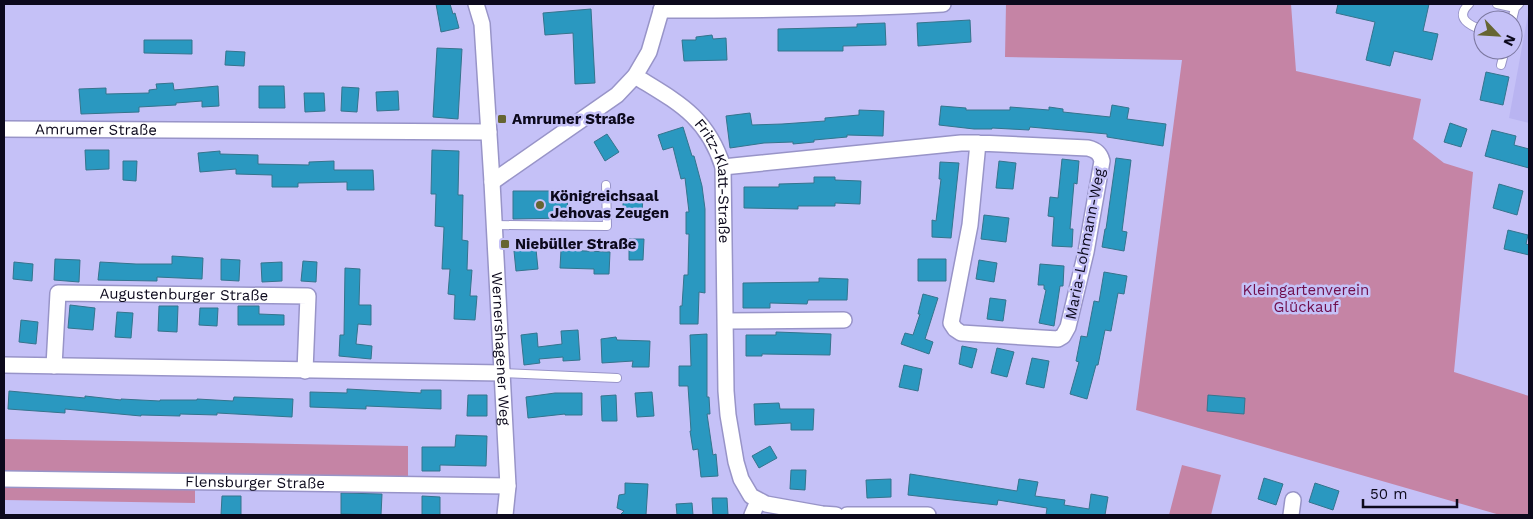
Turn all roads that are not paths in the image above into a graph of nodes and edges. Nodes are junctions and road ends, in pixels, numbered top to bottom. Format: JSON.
{"nodes":[{"id":1,"x":476,"y":4,"type":"edge"},
{"id":2,"x":943,"y":4,"type":"edge"},
{"id":3,"x":1469,"y":4,"type":"edge"},
{"id":4,"x":1497,"y":4,"type":"edge"},
{"id":5,"x":1517,"y":6,"type":"edge"},
{"id":6,"x":662,"y":7,"type":"edge"},
{"id":7,"x":738,"y":7,"type":"edge"},
{"id":8,"x":1473,"y":26,"type":"edge"},
{"id":9,"x":1502,"y":60,"type":"edge"},
{"id":10,"x":1501,"y":65,"type":"dead end"},
{"id":11,"x":635,"y":76,"type":"junction"},
{"id":12,"x":4,"y":129,"type":"edge"},
{"id":13,"x":489,"y":132,"type":"junction"},
{"id":14,"x":978,"y":143,"type":"junction"},
{"id":15,"x":723,"y":167,"type":"junction"},
{"id":16,"x":492,"y":182,"type":"junction"},
{"id":17,"x":606,"y":185,"type":"dead end"},
{"id":18,"x":494,"y":224,"type":"junction"},
{"id":19,"x":844,"y":320,"type":"dead end"},
{"id":20,"x":726,"y":321,"type":"junction"},
{"id":21,"x":4,"y":366,"type":"edge"},
{"id":22,"x":54,"y":366,"type":"junction"},
{"id":23,"x":304,"y":371,"type":"junction"},
{"id":24,"x":503,"y":373,"type":"junction"},
{"id":25,"x":617,"y":378,"type":"dead end"},
{"id":26,"x":4,"y":479,"type":"edge"},
{"id":27,"x":508,"y":486,"type":"junction"},
{"id":28,"x":1294,"y":500,"type":"dead end"},
{"id":29,"x":755,"y":508,"type":"edge"},
{"id":30,"x":505,"y":515,"type":"edge"},
{"id":31,"x":836,"y":515,"type":"edge"},
{"id":32,"x":847,"y":515,"type":"edge"},
{"id":33,"x":928,"y":515,"type":"edge"},
{"id":34,"x":1290,"y":515,"type":"edge"}],
"edges":[{"from":1,"to":13,"type":"street","name":"Wernershagener Weg"},
{"from":2,"to":7,"type":"street"},
{"from":3,"to":8,"type":"lane"},
{"from":4,"to":5,"type":"lane"},
{"from":6,"to":7,"type":"street"},
{"from":6,"to":11,"type":"street"},
{"from":9,"to":10,"type":"lane"},
{"from":11,"to":15,"type":"street","name":"Fritz-Klatt-Straße"},
{"from":11,"to":16,"type":"street"},
{"from":12,"to":13,"type":"street","name":"Amrumer Straße"},
{"from":13,"to":16,"type":"street","name":"Wernershagener Weg"},
{"from":14,"to":14,"type":"street","name":"Maria-Lohmann-Weg"},
{"from":14,"to":15,"type":"street","name":"Maria-Lohmann-Weg"},
{"from":15,"to":20,"type":"street","name":"Fritz-Klatt-Straße"},
{"from":16,"to":18,"type":"street","name":"Wernershagener Weg"},
{"from":17,"to":18,"type":"lane"},
{"from":18,"to":24,"type":"street","name":"Wernershagener Weg"},
{"from":19,"to":20,"type":"street"},
{"from":20,"to":29,"type":"street","name":"Fritz-Klatt-Straße"},
{"from":21,"to":22,"type":"street"},
{"from":22,"to":23,"type":"street"},
{"from":22,"to":23,"type":"street","name":"Augustenburger Straße"},
{"from":23,"to":24,"type":"street"},
{"from":24,"to":25,"type":"lane"},
{"from":24,"to":27,"type":"street","name":"Wernershagener Weg"},
{"from":26,"to":27,"type":"street","name":"Flensburger Straße"},
{"from":27,"to":30,"type":"street","name":"Wernershagener Weg"},
{"from":28,"to":34,"type":"street"},
{"from":29,"to":31,"type":"street","name":"Fritz-Klatt-Straße"},
{"from":32,"to":33,"type":"street"}]}
